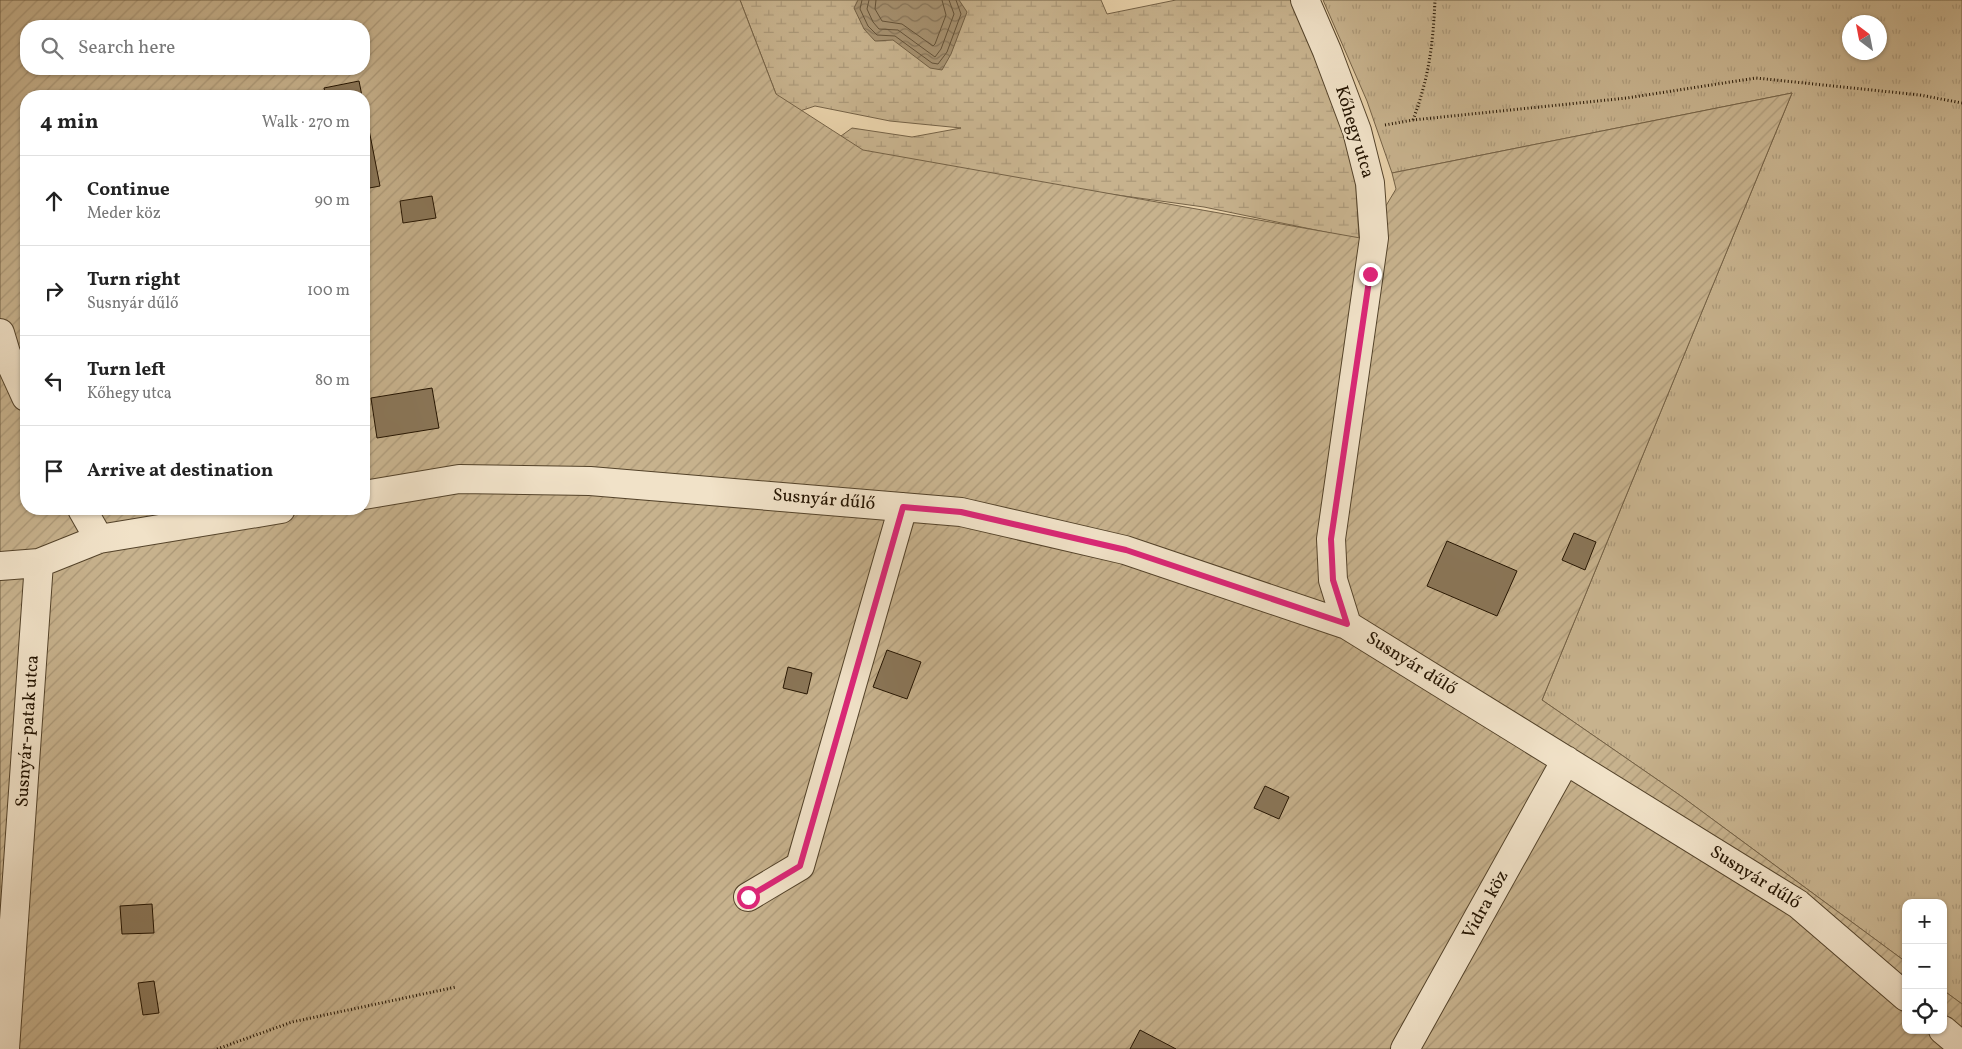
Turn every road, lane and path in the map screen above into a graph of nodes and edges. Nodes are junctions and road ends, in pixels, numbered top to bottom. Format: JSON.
{"nodes":[{"id":1,"x":1304,"y":0,"type":"edge"},
{"id":2,"x":1435,"y":0,"type":"edge"},
{"id":3,"x":1962,"y":103,"type":"edge"},
{"id":4,"x":1413,"y":120,"type":"junction"},
{"id":5,"x":1357,"y":131,"type":"junction"},
{"id":6,"x":0,"y":333,"type":"edge"},
{"id":7,"x":20,"y":384,"type":"edge"},
{"id":8,"x":370,"y":494,"type":"edge"},
{"id":9,"x":903,"y":507,"type":"junction"},
{"id":10,"x":85,"y":515,"type":"edge"},
{"id":11,"x":245,"y":515,"type":"edge"},
{"id":12,"x":99,"y":539,"type":"junction"},
{"id":13,"x":39,"y":563,"type":"junction"},
{"id":14,"x":0,"y":566,"type":"edge"},
{"id":15,"x":1347,"y":624,"type":"junction"},
{"id":16,"x":1566,"y":760,"type":"junction"},
{"id":17,"x":748,"y":897,"type":"dead end"},
{"id":18,"x":456,"y":987,"type":"dead end"},
{"id":19,"x":1902,"y":994,"type":"edge"},
{"id":20,"x":1947,"y":1033,"type":"edge"},
{"id":21,"x":1962,"y":1046,"type":"edge"},
{"id":22,"x":5,"y":1049,"type":"edge"},
{"id":23,"x":217,"y":1049,"type":"edge"},
{"id":24,"x":1405,"y":1049,"type":"edge"}],
"edges":[{"from":1,"to":5,"type":"street","name":"Kőhegy utca"},
{"from":2,"to":4,"type":"path"},
{"from":3,"to":4,"type":"path"},
{"from":4,"to":5,"type":"path"},
{"from":5,"to":15,"type":"street","name":"Kőhegy utca"},
{"from":6,"to":7,"type":"street"},
{"from":8,"to":9,"type":"street","name":"Susnyár dűlő"},
{"from":9,"to":15,"type":"street","name":"Susnyár dűlő"},
{"from":9,"to":17,"type":"street"},
{"from":10,"to":12,"type":"street"},
{"from":11,"to":12,"type":"street"},
{"from":12,"to":13,"type":"street"},
{"from":13,"to":14,"type":"street"},
{"from":13,"to":22,"type":"street","name":"Susnyár-patak utca"},
{"from":15,"to":16,"type":"street","name":"Susnyár dűlő"},
{"from":16,"to":19,"type":"street","name":"Susnyár dűlő"},
{"from":16,"to":24,"type":"street","name":"Vidra köz"},
{"from":18,"to":23,"type":"path"},
{"from":20,"to":21,"type":"street"}]}
